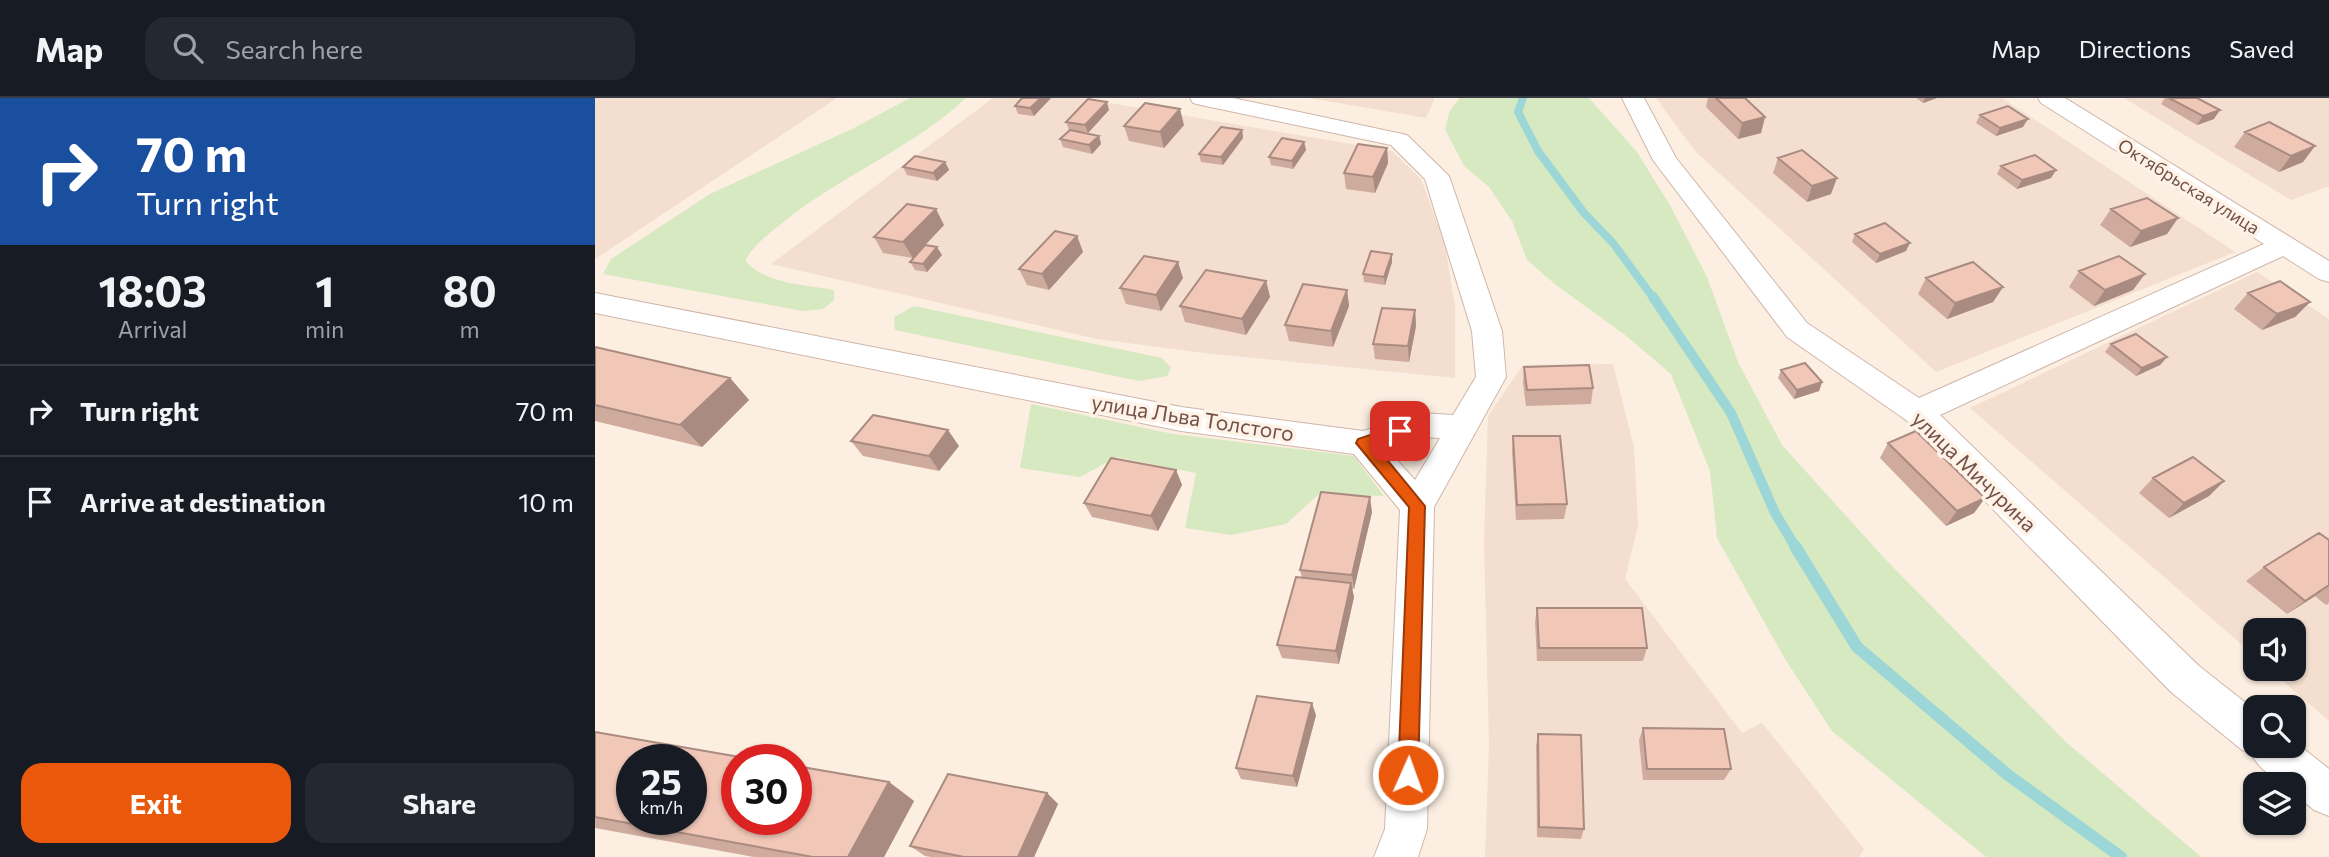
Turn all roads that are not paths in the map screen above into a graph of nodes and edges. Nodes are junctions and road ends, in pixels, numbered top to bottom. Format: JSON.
{"nodes":[{"id":1,"x":1201,"y":98,"type":"edge"},
{"id":2,"x":1633,"y":98,"type":"edge"},
{"id":3,"x":2049,"y":98,"type":"edge"},
{"id":4,"x":2285,"y":245,"type":"junction"},
{"id":5,"x":2329,"y":273,"type":"edge"},
{"id":6,"x":595,"y":303,"type":"edge"},
{"id":7,"x":1917,"y":412,"type":"junction"},
{"id":8,"x":1462,"y":427,"type":"junction"},
{"id":9,"x":1363,"y":443,"type":"junction"},
{"id":10,"x":1417,"y":506,"type":"junction"},
{"id":11,"x":2243,"y":726,"type":"edge"},
{"id":12,"x":2283,"y":758,"type":"edge"},
{"id":13,"x":2329,"y":795,"type":"edge"},
{"id":14,"x":1395,"y":857,"type":"edge"}],
"edges":[{"from":1,"to":8,"type":"street"},
{"from":2,"to":7,"type":"street","name":"улица Мичурина"},
{"from":3,"to":4,"type":"street","name":"Октябрьская улица"},
{"from":4,"to":5,"type":"street","name":"Октябрьская улица"},
{"from":4,"to":7,"type":"street"},
{"from":6,"to":9,"type":"street","name":"улица Льва Толстого"},
{"from":7,"to":11,"type":"street","name":"улица Мичурина"},
{"from":8,"to":9,"type":"street"},
{"from":8,"to":10,"type":"street"},
{"from":9,"to":10,"type":"street"},
{"from":10,"to":14,"type":"street"},
{"from":12,"to":13,"type":"street"}]}
